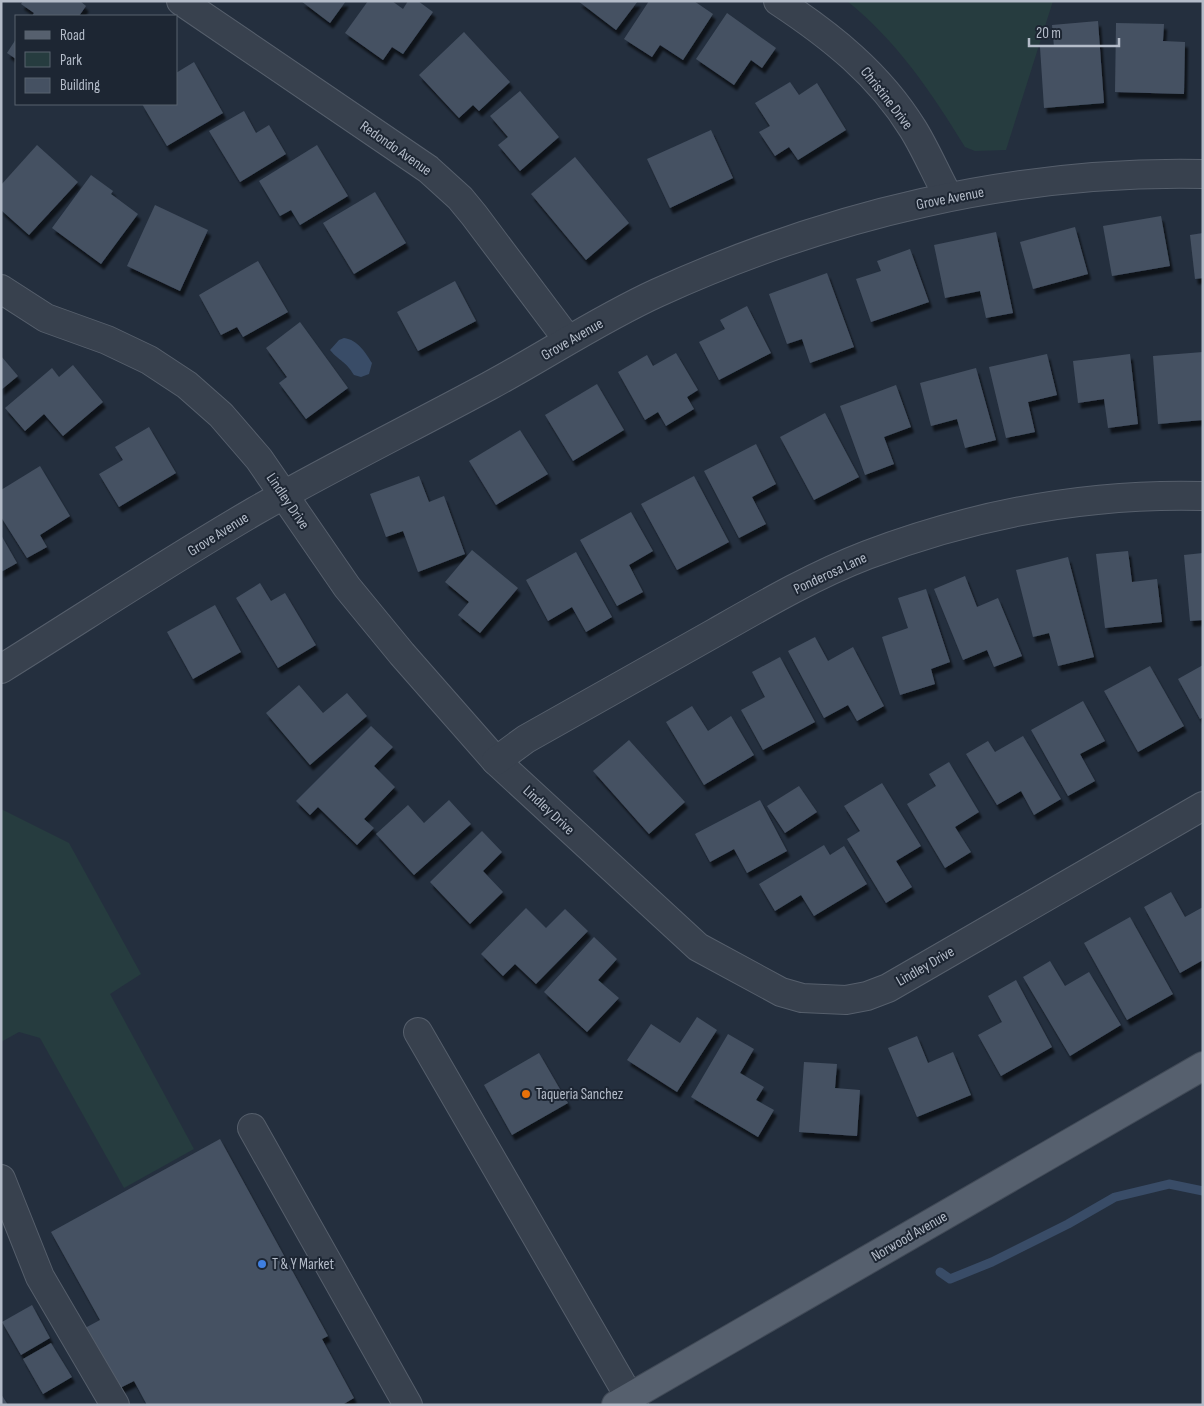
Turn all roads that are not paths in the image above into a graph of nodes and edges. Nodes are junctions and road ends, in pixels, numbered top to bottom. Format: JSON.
{"nodes":[{"id":1,"x":181,"y":1,"type":"edge"},
{"id":2,"x":778,"y":1,"type":"edge"},
{"id":3,"x":1203,"y":174,"type":"edge"},
{"id":4,"x":948,"y":196,"type":"junction"},
{"id":5,"x":1,"y":289,"type":"edge"},
{"id":6,"x":568,"y":340,"type":"junction"},
{"id":7,"x":284,"y":495,"type":"junction"},
{"id":8,"x":1203,"y":496,"type":"edge"},
{"id":9,"x":1,"y":669,"type":"edge"},
{"id":10,"x":496,"y":761,"type":"junction"},
{"id":11,"x":1203,"y":806,"type":"edge"},
{"id":12,"x":418,"y":1032,"type":"dead end"},
{"id":13,"x":1203,"y":1066,"type":"edge"},
{"id":14,"x":252,"y":1128,"type":"dead end"},
{"id":15,"x":1,"y":1179,"type":"edge"},
{"id":16,"x":626,"y":1402,"type":"edge"},
{"id":17,"x":115,"y":1405,"type":"edge"},
{"id":18,"x":408,"y":1405,"type":"edge"}],
"edges":[{"from":1,"to":6,"type":"street","name":"Redondo Avenue"},
{"from":2,"to":4,"type":"street","name":"Christine Drive"},
{"from":3,"to":4,"type":"street","name":"Grove Avenue"},
{"from":4,"to":6,"type":"street","name":"Grove Avenue"},
{"from":5,"to":7,"type":"street","name":"Lindley Drive"},
{"from":6,"to":7,"type":"street","name":"Grove Avenue"},
{"from":7,"to":9,"type":"street","name":"Grove Avenue"},
{"from":7,"to":10,"type":"street","name":"Lindley Drive"},
{"from":8,"to":10,"type":"street","name":"Ponderosa Lane"},
{"from":10,"to":11,"type":"street","name":"Lindley Drive"},
{"from":12,"to":16,"type":"street"},
{"from":13,"to":16,"type":"main road","name":"Norwood Avenue"},
{"from":14,"to":18,"type":"street"},
{"from":15,"to":17,"type":"street"}]}
